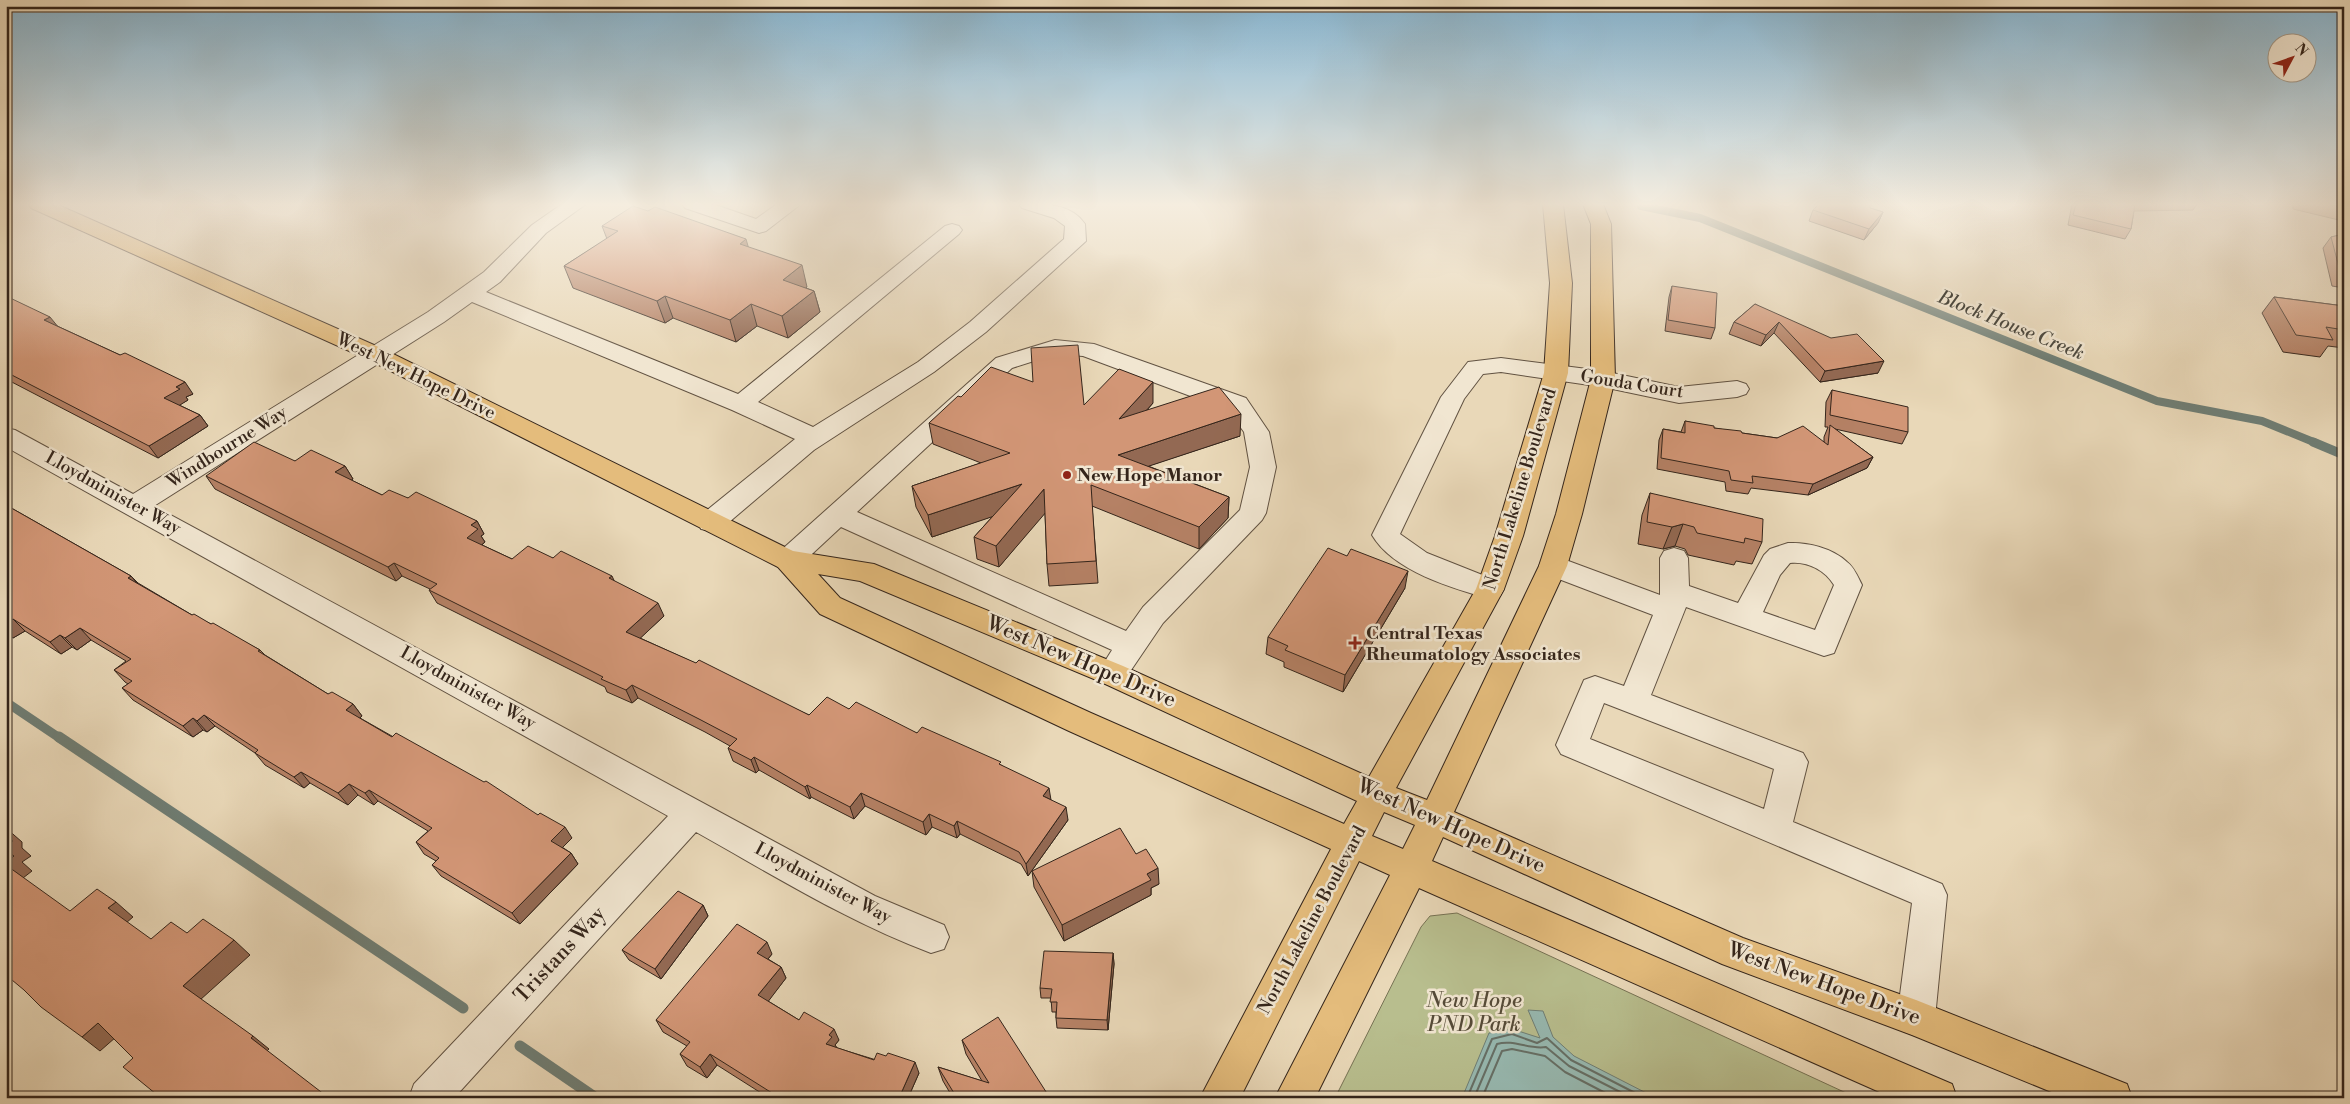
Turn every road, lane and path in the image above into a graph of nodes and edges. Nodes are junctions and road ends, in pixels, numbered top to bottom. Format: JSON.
{"nodes":[{"id":1,"x":154,"y":256,"type":"edge"},
{"id":2,"x":513,"y":256,"type":"edge"},
{"id":3,"x":921,"y":256,"type":"edge"},
{"id":4,"x":1060,"y":256,"type":"edge"},
{"id":5,"x":1558,"y":256,"type":"edge"},
{"id":6,"x":1601,"y":256,"type":"edge"},
{"id":7,"x":470,"y":293,"type":"junction"},
{"id":8,"x":375,"y":354,"type":"junction"},
{"id":9,"x":1556,"y":373,"type":"junction"},
{"id":10,"x":1603,"y":379,"type":"junction"},
{"id":11,"x":1737,"y":388,"type":"dead end"},
{"id":12,"x":741,"y":404,"type":"junction"},
{"id":13,"x":6,"y":436,"type":"edge"},
{"id":14,"x":815,"y":438,"type":"junction"},
{"id":15,"x":136,"y":506,"type":"junction"},
{"id":16,"x":838,"y":515,"type":"junction"},
{"id":17,"x":711,"y":522,"type":"junction"},
{"id":18,"x":1674,"y":558,"type":"dead end"},
{"id":19,"x":788,"y":560,"type":"junction"},
{"id":20,"x":1552,"y":566,"type":"junction"},
{"id":21,"x":1490,"y":589,"type":"junction"},
{"id":22,"x":1672,"y":601,"type":"junction"},
{"id":23,"x":1746,"y":617,"type":"junction"},
{"id":24,"x":1131,"y":646,"type":"junction"},
{"id":25,"x":1112,"y":674,"type":"junction"},
{"id":26,"x":1633,"y":701,"type":"junction"},
{"id":27,"x":1377,"y":795,"type":"junction"},
{"id":28,"x":693,"y":812,"type":"junction"},
{"id":29,"x":1434,"y":818,"type":"junction"},
{"id":30,"x":1775,"y":829,"type":"junction"},
{"id":31,"x":1353,"y":843,"type":"junction"},
{"id":32,"x":1411,"y":869,"type":"junction"},
{"id":33,"x":932,"y":936,"type":"dead end"},
{"id":34,"x":1916,"y":1018,"type":"junction"},
{"id":35,"x":428,"y":1098,"type":"edge"},
{"id":36,"x":1219,"y":1098,"type":"edge"},
{"id":37,"x":1294,"y":1098,"type":"edge"},
{"id":38,"x":1938,"y":1098,"type":"edge"},
{"id":39,"x":2114,"y":1098,"type":"edge"}],
"edges":[{"from":1,"to":8,"type":"main road","name":"West New Hope Drive"},
{"from":2,"to":7,"type":"street","name":"Windbourne Way"},
{"from":3,"to":12,"type":"street"},
{"from":4,"to":14,"type":"street"},
{"from":5,"to":9,"type":"main road","name":"North Lakeline Boulevard"},
{"from":6,"to":10,"type":"main road"},
{"from":7,"to":8,"type":"street","name":"Windbourne Way"},
{"from":7,"to":12,"type":"street"},
{"from":8,"to":15,"type":"street","name":"Windbourne Way"},
{"from":8,"to":17,"type":"main road","name":"West New Hope Drive"},
{"from":9,"to":10,"type":"street","name":"Gouda Court"},
{"from":9,"to":21,"type":"main road","name":"North Lakeline Boulevard"},
{"from":9,"to":21,"type":"street","name":"Gouda Court"},
{"from":10,"to":11,"type":"street","name":"Gouda Court"},
{"from":10,"to":20,"type":"main road"},
{"from":12,"to":14,"type":"street"},
{"from":13,"to":15,"type":"street","name":"Lloydminister Way"},
{"from":14,"to":17,"type":"street"},
{"from":15,"to":28,"type":"street","name":"Lloydminister Way"},
{"from":16,"to":19,"type":"street"},
{"from":16,"to":24,"type":"street"},
{"from":16,"to":24,"type":"street"},
{"from":17,"to":19,"type":"main road","name":"West New Hope Drive"},
{"from":18,"to":22,"type":"street"},
{"from":19,"to":25,"type":"main road","name":"West New Hope Drive"},
{"from":19,"to":31,"type":"main road","name":"West New Hope Drive"},
{"from":20,"to":22,"type":"street"},
{"from":20,"to":29,"type":"main road"},
{"from":21,"to":27,"type":"main road","name":"North Lakeline Boulevard"},
{"from":22,"to":23,"type":"street"},
{"from":22,"to":26,"type":"street"},
{"from":23,"to":23,"type":"street"},
{"from":24,"to":25,"type":"street"},
{"from":25,"to":27,"type":"main road","name":"West New Hope Drive"},
{"from":26,"to":30,"type":"street"},
{"from":26,"to":30,"type":"street"},
{"from":27,"to":29,"type":"main road","name":"West New Hope Drive"},
{"from":27,"to":31,"type":"main road","name":"North Lakeline Boulevard"},
{"from":28,"to":33,"type":"street","name":"Lloydminister Way"},
{"from":28,"to":35,"type":"street","name":"Tristans Way"},
{"from":29,"to":32,"type":"main road"},
{"from":29,"to":34,"type":"main road","name":"West New Hope Drive"},
{"from":30,"to":34,"type":"street"},
{"from":31,"to":32,"type":"main road","name":"West New Hope Drive"},
{"from":31,"to":36,"type":"main road","name":"North Lakeline Boulevard"},
{"from":32,"to":37,"type":"main road"},
{"from":32,"to":38,"type":"main road","name":"West New Hope Drive"},
{"from":34,"to":39,"type":"main road","name":"West New Hope Drive"}]}
